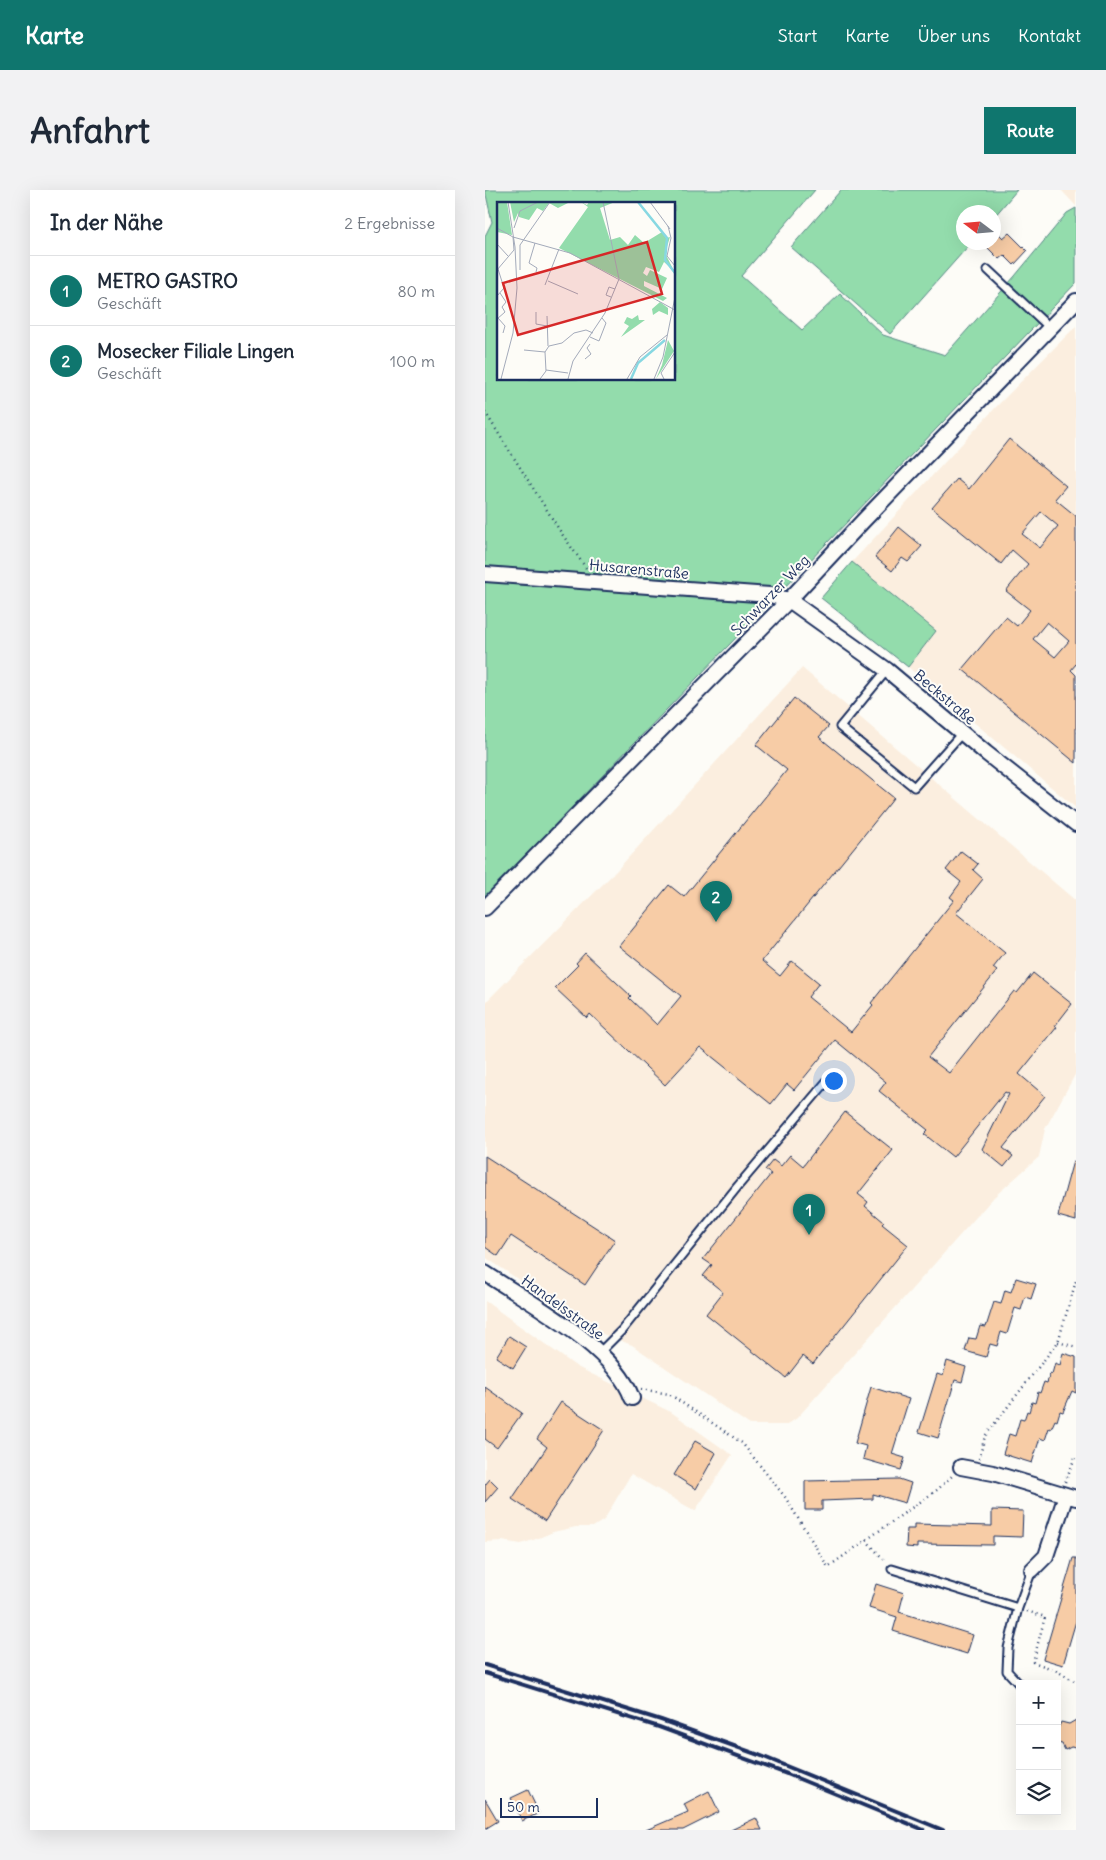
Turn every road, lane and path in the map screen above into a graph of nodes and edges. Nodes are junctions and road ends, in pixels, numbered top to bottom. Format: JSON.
{"nodes":[{"id":1,"x":988,"y":270,"type":"dead end"},
{"id":2,"x":1076,"y":301,"type":"edge"},
{"id":3,"x":1050,"y":328,"type":"junction"},
{"id":4,"x":485,"y":412,"type":"edge"},
{"id":5,"x":485,"y":574,"type":"edge"},
{"id":6,"x":589,"y":580,"type":"junction"},
{"id":7,"x":789,"y":600,"type":"junction"},
{"id":8,"x":887,"y":670,"type":"junction"},
{"id":9,"x":962,"y":733,"type":"junction"},
{"id":10,"x":1076,"y":824,"type":"edge"},
{"id":11,"x":485,"y":908,"type":"edge"},
{"id":12,"x":827,"y":1081,"type":"dead end"},
{"id":13,"x":485,"y":1273,"type":"edge"},
{"id":14,"x":1076,"y":1281,"type":"edge"},
{"id":15,"x":1057,"y":1342,"type":"junction"},
{"id":16,"x":1076,"y":1347,"type":"edge"},
{"id":17,"x":599,"y":1353,"type":"junction"},
{"id":18,"x":629,"y":1392,"type":"joint"},
{"id":19,"x":1076,"y":1455,"type":"edge"},
{"id":20,"x":961,"y":1467,"type":"joint"},
{"id":21,"x":975,"y":1470,"type":"junction"},
{"id":22,"x":1067,"y":1495,"type":"edge"},
{"id":23,"x":866,"y":1540,"type":"junction"},
{"id":24,"x":892,"y":1569,"type":"joint"},
{"id":25,"x":1032,"y":1570,"type":"joint"},
{"id":26,"x":1018,"y":1608,"type":"junction"},
{"id":27,"x":1016,"y":1681,"type":"edge"},
{"id":28,"x":1076,"y":1682,"type":"edge"}],
"edges":[{"from":1,"to":3,"type":"lane"},
{"from":2,"to":3,"type":"street","name":"Schwarzer Weg"},
{"from":3,"to":7,"type":"street","name":"Schwarzer Weg"},
{"from":4,"to":6,"type":"path"},
{"from":5,"to":6,"type":"street","name":"Husarenstraße"},
{"from":6,"to":7,"type":"street","name":"Husarenstraße"},
{"from":7,"to":8,"type":"street","name":"Beckstraße"},
{"from":7,"to":11,"type":"street","name":"Schwarzer Weg"},
{"from":8,"to":9,"type":"street","name":"Beckstraße"},
{"from":8,"to":9,"type":"lane"},
{"from":9,"to":10,"type":"street","name":"Beckstraße"},
{"from":12,"to":17,"type":"lane"},
{"from":13,"to":17,"type":"street","name":"Handelsstraße"},
{"from":14,"to":15,"type":"path"},
{"from":15,"to":16,"type":"path"},
{"from":15,"to":21,"type":"path"},
{"from":17,"to":18,"type":"street","name":"Handelsstraße"},
{"from":18,"to":23,"type":"path"},
{"from":19,"to":22,"type":"path"},
{"from":20,"to":21,"type":"street"},
{"from":20,"to":23,"type":"path"},
{"from":21,"to":22,"type":"street"},
{"from":22,"to":25,"type":"street"},
{"from":23,"to":24,"type":"path"},
{"from":24,"to":26,"type":"lane"},
{"from":25,"to":26,"type":"lane"},
{"from":26,"to":27,"type":"lane"},
{"from":26,"to":28,"type":"path"}]}
